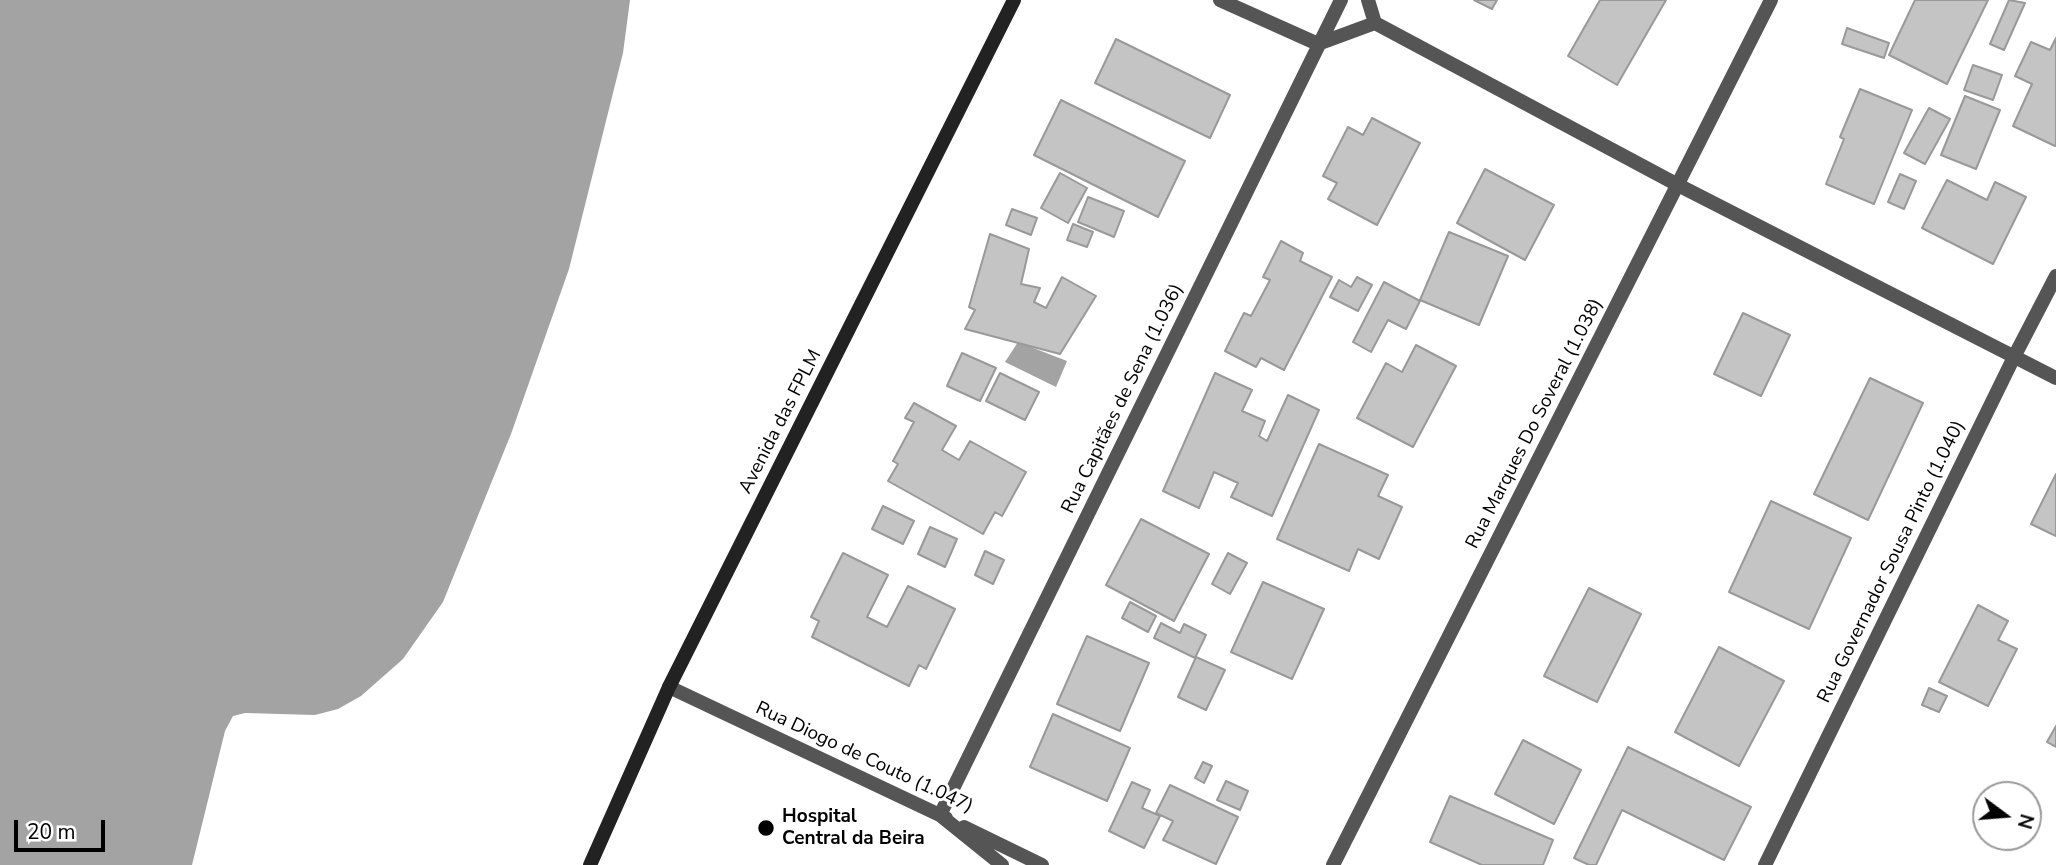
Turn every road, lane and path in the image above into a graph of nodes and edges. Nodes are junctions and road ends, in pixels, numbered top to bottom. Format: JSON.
{"nodes":[{"id":1,"x":1014,"y":0,"type":"edge"},
{"id":2,"x":1220,"y":0,"type":"edge"},
{"id":3,"x":1341,"y":0,"type":"edge"},
{"id":4,"x":1368,"y":0,"type":"edge"},
{"id":5,"x":1771,"y":0,"type":"edge"},
{"id":6,"x":1375,"y":23,"type":"junction"},
{"id":7,"x":1318,"y":44,"type":"junction"},
{"id":8,"x":1678,"y":185,"type":"junction"},
{"id":9,"x":2056,"y":276,"type":"edge"},
{"id":10,"x":2014,"y":357,"type":"junction"},
{"id":11,"x":2056,"y":378,"type":"edge"},
{"id":12,"x":669,"y":687,"type":"junction"},
{"id":13,"x":940,"y":815,"type":"junction"},
{"id":14,"x":592,"y":865,"type":"edge"},
{"id":15,"x":1002,"y":865,"type":"edge"},
{"id":16,"x":1042,"y":865,"type":"edge"},
{"id":17,"x":1333,"y":865,"type":"edge"},
{"id":18,"x":1765,"y":865,"type":"edge"}],
"edges":[{"from":1,"to":12,"type":"street","name":"Avenida das FPLM"},
{"from":2,"to":7,"type":"street"},
{"from":3,"to":7,"type":"street","name":"Rua Capitães de Sena (1.036)"},
{"from":4,"to":6,"type":"street"},
{"from":5,"to":8,"type":"street","name":"Rua Marques Do Soveral (1.038)"},
{"from":6,"to":7,"type":"street"},
{"from":6,"to":8,"type":"street"},
{"from":7,"to":13,"type":"street","name":"Rua Capitães de Sena (1.036)"},
{"from":8,"to":10,"type":"street"},
{"from":8,"to":17,"type":"street","name":"Rua Marques Do Soveral (1.038)"},
{"from":9,"to":10,"type":"street","name":"Rua Governador Sousa Pinto (1.040)"},
{"from":10,"to":11,"type":"street"},
{"from":10,"to":18,"type":"street","name":"Rua Governador Sousa Pinto (1.040)"},
{"from":12,"to":13,"type":"street","name":"Rua Diogo de Couto (1.047)"},
{"from":12,"to":14,"type":"street","name":"Avenida das FPLM"},
{"from":13,"to":15,"type":"street"},
{"from":13,"to":16,"type":"street","name":"Rua Diogo de Couto (1.047)"}]}
